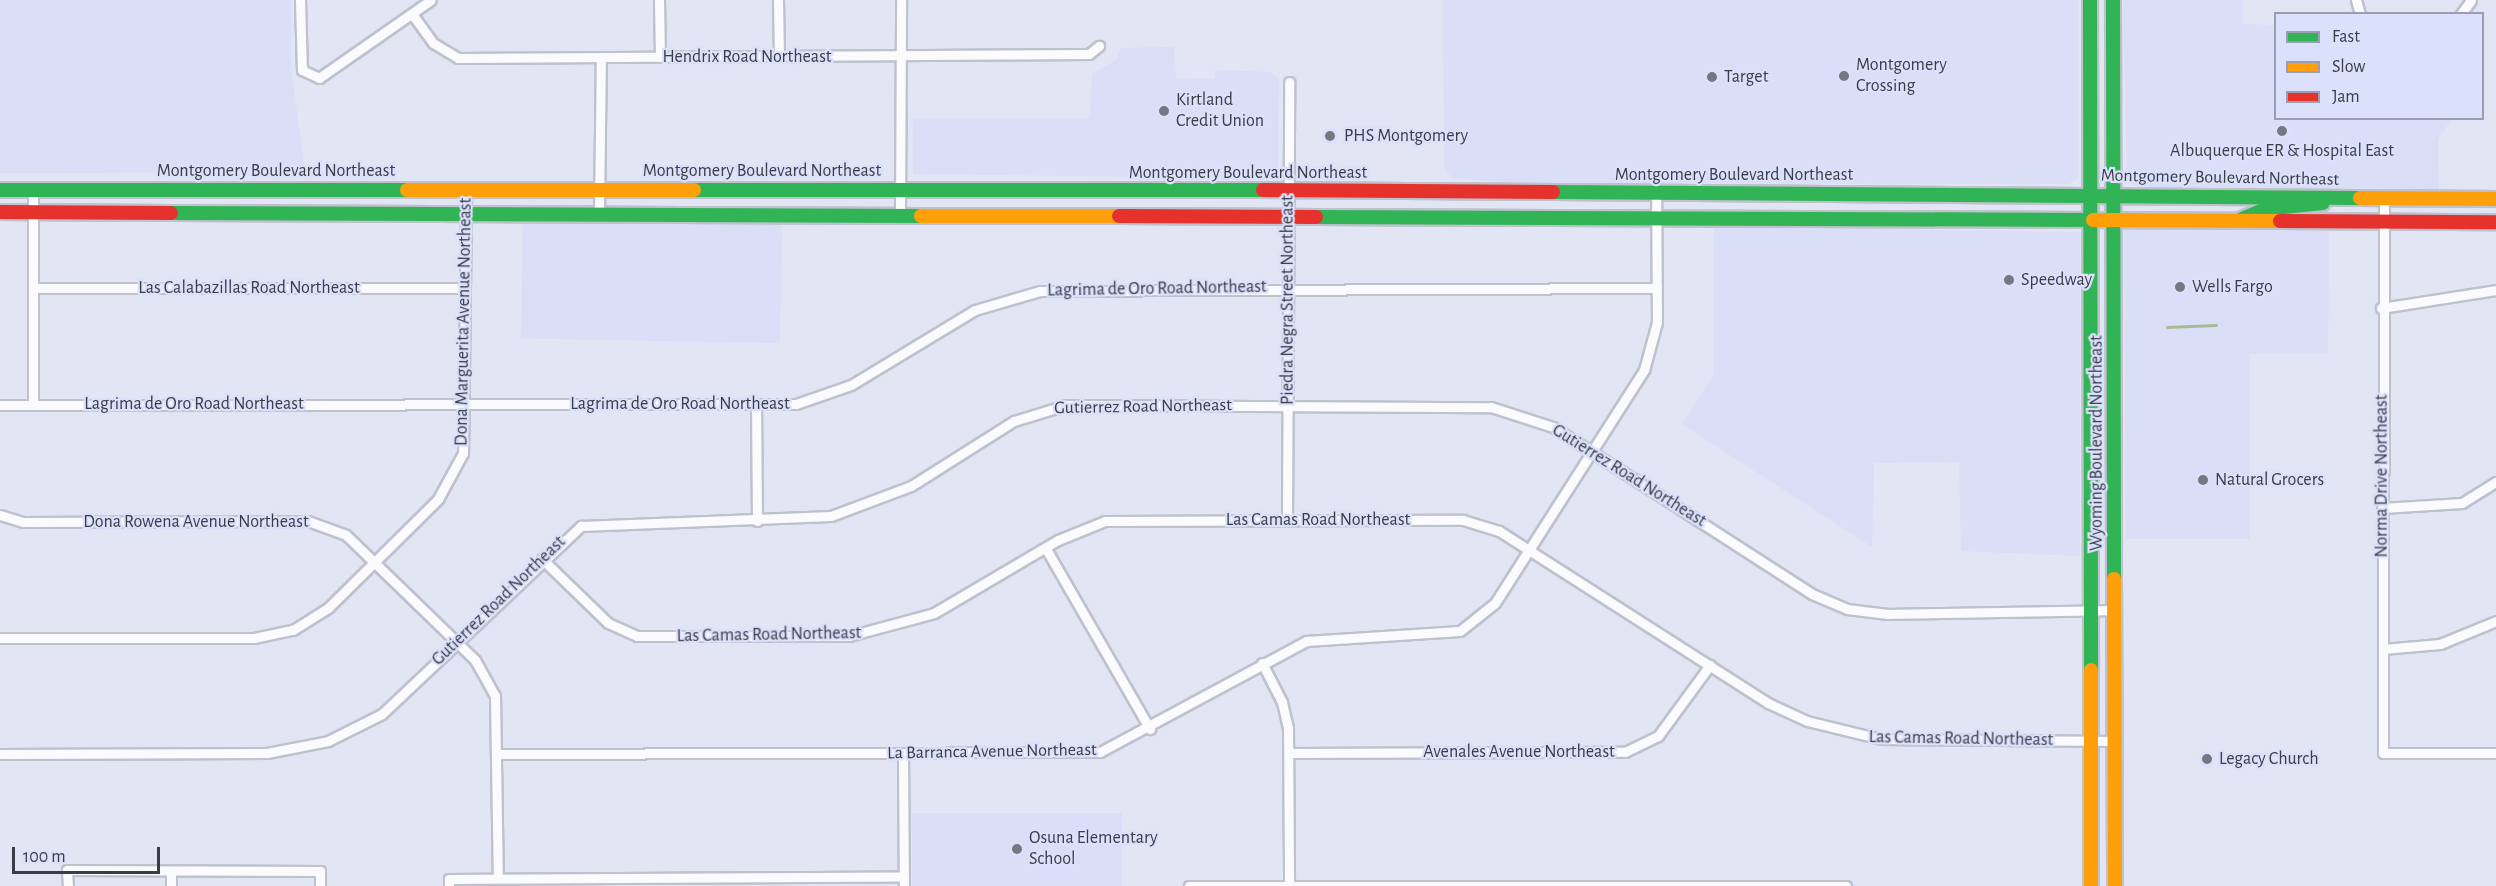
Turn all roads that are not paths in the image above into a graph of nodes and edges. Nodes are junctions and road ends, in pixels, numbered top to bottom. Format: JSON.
{"nodes":[{"id":1,"x":300,"y":0,"type":"edge"},
{"id":2,"x":431,"y":0,"type":"edge"},
{"id":3,"x":659,"y":0,"type":"edge"},
{"id":4,"x":778,"y":0,"type":"edge"},
{"id":5,"x":901,"y":0,"type":"edge"},
{"id":6,"x":2090,"y":0,"type":"edge"},
{"id":7,"x":2113,"y":0,"type":"edge"},
{"id":8,"x":412,"y":14,"type":"junction"},
{"id":9,"x":1099,"y":46,"type":"dead end"},
{"id":10,"x":901,"y":55,"type":"junction"},
{"id":11,"x":660,"y":57,"type":"junction"},
{"id":12,"x":779,"y":57,"type":"junction"},
{"id":13,"x":601,"y":58,"type":"junction"},
{"id":14,"x":1289,"y":81,"type":"dead end"},
{"id":15,"x":466,"y":189,"type":"junction"},
{"id":16,"x":600,"y":189,"type":"junction"},
{"id":17,"x":900,"y":189,"type":"junction"},
{"id":18,"x":0,"y":190,"type":"edge"},
{"id":19,"x":33,"y":190,"type":"junction"},
{"id":20,"x":1289,"y":191,"type":"junction"},
{"id":21,"x":1656,"y":193,"type":"junction"},
{"id":22,"x":2089,"y":195,"type":"junction"},
{"id":23,"x":2115,"y":195,"type":"junction"},
{"id":24,"x":2347,"y":198,"type":"junction"},
{"id":25,"x":2384,"y":199,"type":"junction"},
{"id":26,"x":2496,"y":199,"type":"edge"},
{"id":27,"x":0,"y":212,"type":"edge"},
{"id":28,"x":34,"y":212,"type":"junction"},
{"id":29,"x":599,"y":212,"type":"junction"},
{"id":30,"x":900,"y":212,"type":"junction"},
{"id":31,"x":466,"y":213,"type":"junction"},
{"id":32,"x":1289,"y":214,"type":"junction"},
{"id":33,"x":1657,"y":217,"type":"junction"},
{"id":34,"x":2089,"y":221,"type":"junction"},
{"id":35,"x":2115,"y":221,"type":"junction"},
{"id":36,"x":2238,"y":221,"type":"junction"},
{"id":37,"x":2382,"y":221,"type":"junction"},
{"id":38,"x":2496,"y":222,"type":"edge"},
{"id":39,"x":34,"y":288,"type":"junction"},
{"id":40,"x":465,"y":288,"type":"junction"},
{"id":41,"x":1288,"y":288,"type":"junction"},
{"id":42,"x":1657,"y":288,"type":"junction"},
{"id":43,"x":2496,"y":290,"type":"edge"},
{"id":44,"x":2381,"y":308,"type":"junction"},
{"id":45,"x":33,"y":404,"type":"junction"},
{"id":46,"x":465,"y":404,"type":"junction"},
{"id":47,"x":756,"y":404,"type":"junction"},
{"id":48,"x":1288,"y":404,"type":"junction"},
{"id":49,"x":0,"y":405,"type":"edge"},
{"id":50,"x":1593,"y":452,"type":"junction"},
{"id":51,"x":2496,"y":482,"type":"edge"},
{"id":52,"x":2382,"y":507,"type":"junction"},
{"id":53,"x":0,"y":515,"type":"edge"},
{"id":54,"x":1287,"y":519,"type":"junction"},
{"id":55,"x":757,"y":521,"type":"junction"},
{"id":56,"x":1046,"y":549,"type":"junction"},
{"id":57,"x":1529,"y":549,"type":"junction"},
{"id":58,"x":542,"y":559,"type":"junction"},
{"id":59,"x":374,"y":562,"type":"junction"},
{"id":60,"x":2115,"y":610,"type":"junction"},
{"id":61,"x":2089,"y":614,"type":"junction"},
{"id":62,"x":2496,"y":621,"type":"edge"},
{"id":63,"x":0,"y":638,"type":"edge"},
{"id":64,"x":457,"y":643,"type":"junction"},
{"id":65,"x":2383,"y":649,"type":"junction"},
{"id":66,"x":1262,"y":663,"type":"junction"},
{"id":67,"x":1710,"y":665,"type":"junction"},
{"id":68,"x":1150,"y":729,"type":"junction"},
{"id":69,"x":2091,"y":741,"type":"junction"},
{"id":70,"x":2115,"y":741,"type":"junction"},
{"id":71,"x":1289,"y":753,"type":"junction"},
{"id":72,"x":2496,"y":753,"type":"edge"},
{"id":73,"x":0,"y":754,"type":"edge"},
{"id":74,"x":498,"y":754,"type":"junction"},
{"id":75,"x":903,"y":754,"type":"junction"},
{"id":76,"x":171,"y":871,"type":"junction"},
{"id":77,"x":498,"y":878,"type":"junction"},
{"id":78,"x":904,"y":881,"type":"edge"},
{"id":79,"x":449,"y":882,"type":"edge"},
{"id":80,"x":595,"y":882,"type":"edge"},
{"id":81,"x":755,"y":882,"type":"edge"},
{"id":82,"x":1289,"y":883,"type":"junction"},
{"id":83,"x":1846,"y":884,"type":"edge"},
{"id":84,"x":1190,"y":885,"type":"edge"},
{"id":85,"x":1324,"y":885,"type":"edge"},
{"id":86,"x":1458,"y":885,"type":"edge"},
{"id":87,"x":68,"y":886,"type":"edge"},
{"id":88,"x":171,"y":886,"type":"edge"},
{"id":89,"x":320,"y":886,"type":"edge"},
{"id":90,"x":2091,"y":886,"type":"edge"},
{"id":91,"x":2115,"y":886,"type":"edge"}],
"edges":[{"from":1,"to":8,"type":"street"},
{"from":2,"to":8,"type":"street"},
{"from":3,"to":11,"type":"street"},
{"from":4,"to":12,"type":"street"},
{"from":5,"to":10,"type":"street"},
{"from":6,"to":22,"type":"main road","name":"Wyoming Boulevard Northeast"},
{"from":7,"to":23,"type":"main road","name":"Wyoming Boulevard Northeast"},
{"from":8,"to":13,"type":"street","name":"Hendrix Road Northeast"},
{"from":9,"to":10,"type":"street","name":"Hendrix Road Northeast"},
{"from":10,"to":12,"type":"street","name":"Hendrix Road Northeast"},
{"from":10,"to":17,"type":"street"},
{"from":11,"to":12,"type":"street","name":"Hendrix Road Northeast"},
{"from":11,"to":13,"type":"street","name":"Hendrix Road Northeast"},
{"from":13,"to":16,"type":"street"},
{"from":14,"to":20,"type":"street","name":"Piedra Negra Street Northeast"},
{"from":15,"to":16,"type":"main road","name":"Montgomery Boulevard Northeast"},
{"from":15,"to":19,"type":"main road","name":"Montgomery Boulevard Northeast"},
{"from":15,"to":31,"type":"street","name":"Dona Marguerita Avenue Northeast"},
{"from":16,"to":17,"type":"main road","name":"Montgomery Boulevard Northeast"},
{"from":16,"to":29,"type":"street"},
{"from":17,"to":20,"type":"main road","name":"Montgomery Boulevard Northeast"},
{"from":17,"to":30,"type":"street"},
{"from":18,"to":19,"type":"main road","name":"Montgomery Boulevard Northeast"},
{"from":19,"to":28,"type":"street"},
{"from":20,"to":21,"type":"main road","name":"Montgomery Boulevard Northeast"},
{"from":20,"to":32,"type":"street","name":"Piedra Negra Street Northeast"},
{"from":21,"to":22,"type":"main road","name":"Montgomery Boulevard Northeast"},
{"from":21,"to":33,"type":"street","name":"La Barranca Avenue Northeast"},
{"from":22,"to":23,"type":"main road","name":"Montgomery Boulevard Northeast"},
{"from":22,"to":34,"type":"main road","name":"Wyoming Boulevard Northeast"},
{"from":23,"to":24,"type":"main road","name":"Montgomery Boulevard Northeast"},
{"from":23,"to":35,"type":"main road","name":"Wyoming Boulevard Northeast"},
{"from":24,"to":25,"type":"main road","name":"Montgomery Boulevard Northeast"},
{"from":24,"to":36,"type":"main road"},
{"from":25,"to":26,"type":"main road","name":"Montgomery Boulevard Northeast"},
{"from":25,"to":37,"type":"street","name":"Norma Drive Northeast"},
{"from":27,"to":28,"type":"main road"},
{"from":28,"to":31,"type":"main road"},
{"from":28,"to":39,"type":"street"},
{"from":29,"to":30,"type":"main road"},
{"from":29,"to":31,"type":"main road"},
{"from":30,"to":32,"type":"main road"},
{"from":31,"to":40,"type":"street","name":"Dona Marguerita Avenue Northeast"},
{"from":32,"to":33,"type":"main road"},
{"from":32,"to":41,"type":"street","name":"Piedra Negra Street Northeast"},
{"from":33,"to":34,"type":"main road"},
{"from":33,"to":42,"type":"street","name":"La Barranca Avenue Northeast"},
{"from":34,"to":35,"type":"main road"},
{"from":34,"to":61,"type":"main road","name":"Wyoming Boulevard Northeast"},
{"from":35,"to":36,"type":"main road"},
{"from":35,"to":60,"type":"main road","name":"Wyoming Boulevard Northeast"},
{"from":36,"to":37,"type":"main road"},
{"from":37,"to":38,"type":"main road"},
{"from":37,"to":44,"type":"street","name":"Norma Drive Northeast"},
{"from":39,"to":40,"type":"street","name":"Las Calabazillas Road Northeast"},
{"from":39,"to":45,"type":"street"},
{"from":40,"to":46,"type":"street","name":"Dona Marguerita Avenue Northeast"},
{"from":41,"to":42,"type":"street","name":"Lagrima de Oro Road Northeast"},
{"from":41,"to":47,"type":"street","name":"Lagrima de Oro Road Northeast"},
{"from":41,"to":48,"type":"street","name":"Piedra Negra Street Northeast"},
{"from":42,"to":50,"type":"street","name":"La Barranca Avenue Northeast"},
{"from":43,"to":44,"type":"street"},
{"from":44,"to":52,"type":"street","name":"Norma Drive Northeast"},
{"from":45,"to":46,"type":"street","name":"Lagrima de Oro Road Northeast"},
{"from":45,"to":49,"type":"street","name":"Lagrima de Oro Road Northeast"},
{"from":46,"to":47,"type":"street","name":"Lagrima de Oro Road Northeast"},
{"from":46,"to":59,"type":"street","name":"Dona Marguerita Avenue Northeast"},
{"from":47,"to":55,"type":"street"},
{"from":48,"to":50,"type":"street","name":"Gutierrez Road Northeast"},
{"from":48,"to":54,"type":"street","name":"Piedra Negra Street Northeast"},
{"from":48,"to":55,"type":"street","name":"Gutierrez Road Northeast"},
{"from":50,"to":57,"type":"street","name":"La Barranca Avenue Northeast"},
{"from":50,"to":61,"type":"street","name":"Gutierrez Road Northeast"},
{"from":51,"to":52,"type":"street"},
{"from":52,"to":65,"type":"street","name":"Norma Drive Northeast"},
{"from":53,"to":59,"type":"street","name":"Dona Rowena Avenue Northeast"},
{"from":54,"to":56,"type":"street","name":"Las Camas Road Northeast"},
{"from":54,"to":57,"type":"street","name":"Las Camas Road Northeast"},
{"from":55,"to":58,"type":"street","name":"Gutierrez Road Northeast"},
{"from":56,"to":58,"type":"street","name":"Las Camas Road Northeast"},
{"from":56,"to":68,"type":"street"},
{"from":57,"to":66,"type":"street","name":"La Barranca Avenue Northeast"},
{"from":57,"to":67,"type":"street","name":"Las Camas Road Northeast"},
{"from":58,"to":64,"type":"street","name":"Gutierrez Road Northeast"},
{"from":59,"to":63,"type":"street","name":"Dona Marguerita Avenue Northeast"},
{"from":59,"to":64,"type":"street","name":"Dona Rowena Avenue Northeast"},
{"from":60,"to":61,"type":"street","name":"Gutierrez Road Northeast"},
{"from":60,"to":70,"type":"main road","name":"Wyoming Boulevard Northeast"},
{"from":61,"to":69,"type":"main road","name":"Wyoming Boulevard Northeast"},
{"from":62,"to":65,"type":"street"},
{"from":64,"to":73,"type":"street","name":"Gutierrez Road Northeast"},
{"from":64,"to":74,"type":"street","name":"Dona Rowena Avenue Northeast"},
{"from":65,"to":72,"type":"street","name":"Norma Drive Northeast"},
{"from":66,"to":68,"type":"street","name":"La Barranca Avenue Northeast"},
{"from":66,"to":71,"type":"street"},
{"from":67,"to":69,"type":"street","name":"Las Camas Road Northeast"},
{"from":67,"to":71,"type":"street","name":"Avenales Avenue Northeast"},
{"from":68,"to":75,"type":"street","name":"La Barranca Avenue Northeast"},
{"from":69,"to":70,"type":"street","name":"Las Camas Road Northeast"},
{"from":69,"to":90,"type":"main road","name":"Wyoming Boulevard Northeast"},
{"from":70,"to":91,"type":"main road","name":"Wyoming Boulevard Northeast"},
{"from":71,"to":82,"type":"street"},
{"from":74,"to":75,"type":"street","name":"La Barranca Avenue Northeast"},
{"from":74,"to":77,"type":"street","name":"Dona Rowena Avenue Northeast"},
{"from":75,"to":78,"type":"street"},
{"from":76,"to":87,"type":"street"},
{"from":76,"to":88,"type":"street"},
{"from":76,"to":89,"type":"street"},
{"from":77,"to":79,"type":"street"},
{"from":77,"to":80,"type":"street"},
{"from":78,"to":81,"type":"street"},
{"from":80,"to":81,"type":"street"},
{"from":82,"to":84,"type":"street"},
{"from":82,"to":85,"type":"street"},
{"from":83,"to":86,"type":"street"},
{"from":85,"to":86,"type":"street"}]}
